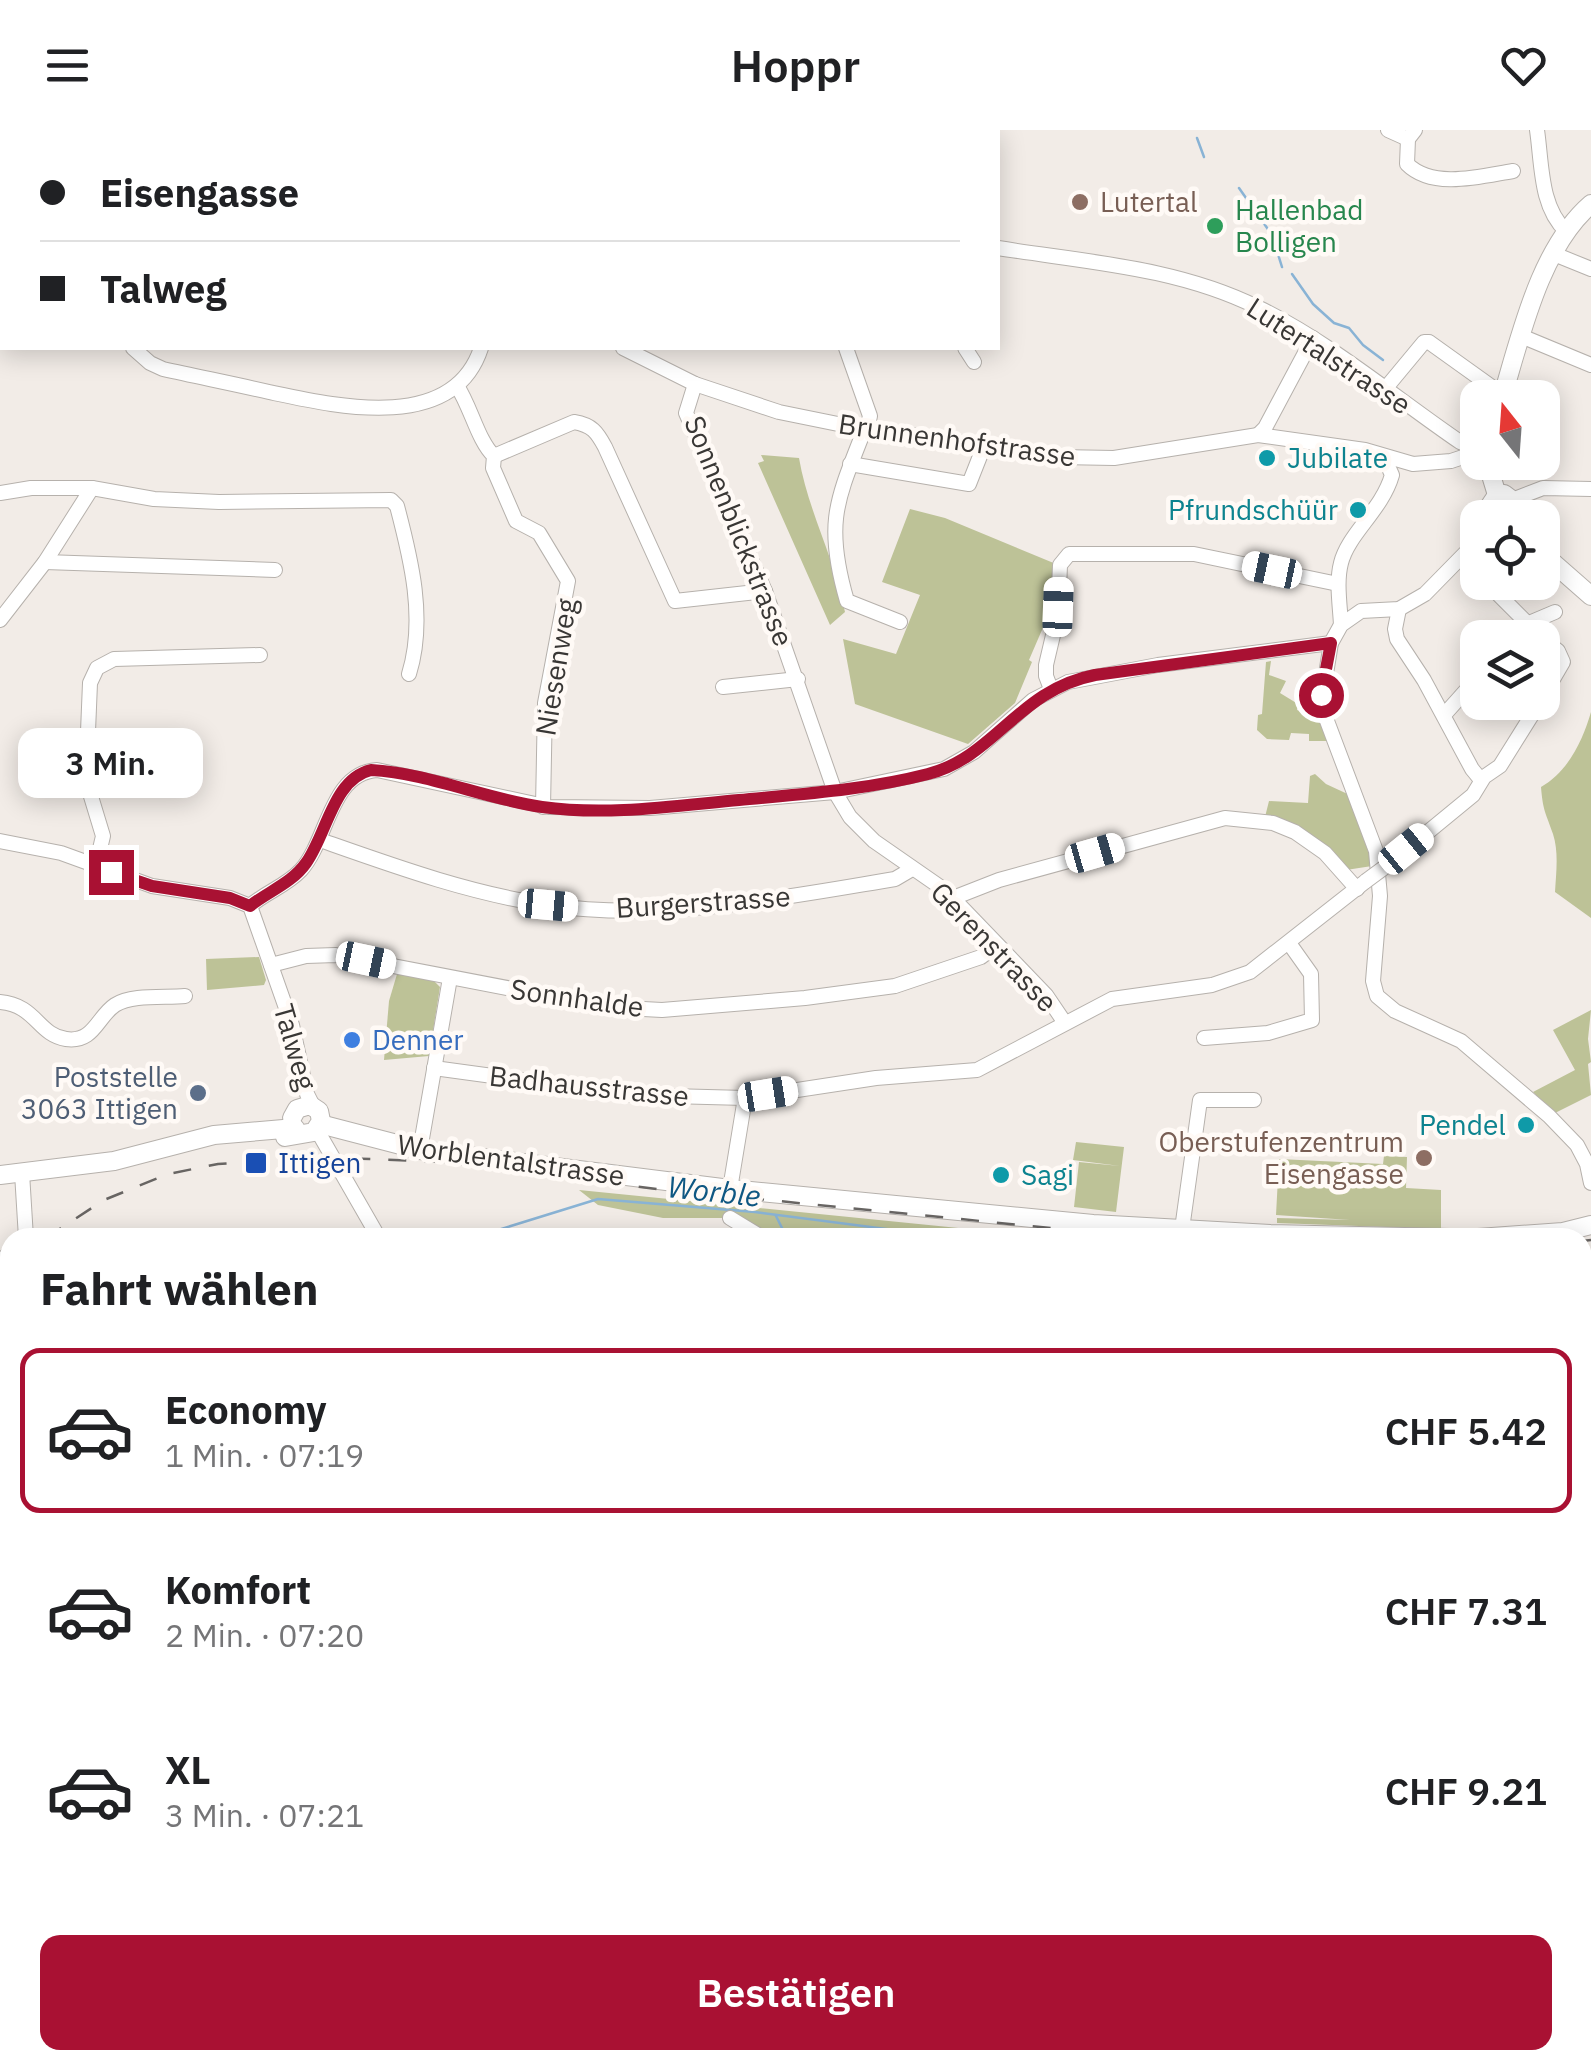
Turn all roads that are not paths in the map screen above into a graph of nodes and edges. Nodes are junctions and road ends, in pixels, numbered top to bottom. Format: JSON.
{"nodes":[{"id":1,"x":1388,"y":130,"type":"edge"},
{"id":2,"x":1537,"y":130,"type":"edge"},
{"id":3,"x":1411,"y":134,"type":"edge"},
{"id":4,"x":1514,"y":171,"type":"dead end"},
{"id":5,"x":1591,"y":204,"type":"edge"},
{"id":6,"x":1566,"y":231,"type":"junction"},
{"id":7,"x":1000,"y":248,"type":"edge"},
{"id":8,"x":1554,"y":254,"type":"junction"},
{"id":9,"x":1591,"y":268,"type":"edge"},
{"id":10,"x":1521,"y":336,"type":"junction"},
{"id":11,"x":1312,"y":338,"type":"junction"},
{"id":12,"x":136,"y":350,"type":"edge"},
{"id":13,"x":480,"y":350,"type":"edge"},
{"id":14,"x":627,"y":350,"type":"edge"},
{"id":15,"x":847,"y":350,"type":"edge"},
{"id":16,"x":966,"y":350,"type":"edge"},
{"id":17,"x":974,"y":362,"type":"dead end"},
{"id":18,"x":1591,"y":364,"type":"edge"},
{"id":19,"x":1480,"y":380,"type":"edge"},
{"id":20,"x":1507,"y":380,"type":"edge"},
{"id":21,"x":695,"y":384,"type":"junction"},
{"id":22,"x":457,"y":386,"type":"junction"},
{"id":23,"x":1386,"y":389,"type":"junction"},
{"id":24,"x":866,"y":428,"type":"junction"},
{"id":25,"x":1258,"y":434,"type":"junction"},
{"id":26,"x":1460,"y":442,"type":"edge"},
{"id":27,"x":984,"y":446,"type":"junction"},
{"id":28,"x":494,"y":456,"type":"junction"},
{"id":29,"x":1384,"y":457,"type":"junction"},
{"id":30,"x":1460,"y":457,"type":"edge"},
{"id":31,"x":850,"y":464,"type":"junction"},
{"id":32,"x":1413,"y":464,"type":"junction"},
{"id":33,"x":92,"y":488,"type":"junction"},
{"id":34,"x":1591,"y":489,"type":"edge"},
{"id":35,"x":0,"y":493,"type":"edge"},
{"id":36,"x":1515,"y":500,"type":"edge"},
{"id":37,"x":1382,"y":502,"type":"junction"},
{"id":38,"x":1460,"y":561,"type":"edge"},
{"id":39,"x":45,"y":562,"type":"junction"},
{"id":40,"x":1560,"y":569,"type":"edge"},
{"id":41,"x":274,"y":570,"type":"dead end"},
{"id":42,"x":1340,"y":590,"type":"junction"},
{"id":43,"x":766,"y":592,"type":"junction"},
{"id":44,"x":1591,"y":596,"type":"edge"},
{"id":45,"x":1502,"y":600,"type":"edge"},
{"id":46,"x":1399,"y":609,"type":"junction"},
{"id":47,"x":1361,"y":611,"type":"junction"},
{"id":48,"x":1555,"y":612,"type":"dead end"},
{"id":49,"x":2,"y":615,"type":"edge"},
{"id":50,"x":1522,"y":620,"type":"edge"},
{"id":51,"x":1548,"y":620,"type":"edge"},
{"id":52,"x":900,"y":622,"type":"dead end"},
{"id":53,"x":1341,"y":625,"type":"junction"},
{"id":54,"x":1331,"y":643,"type":"junction"},
{"id":55,"x":260,"y":654,"type":"dead end"},
{"id":56,"x":409,"y":674,"type":"dead end"},
{"id":57,"x":798,"y":679,"type":"junction"},
{"id":58,"x":723,"y":687,"type":"dead end"},
{"id":59,"x":1051,"y":689,"type":"junction"},
{"id":60,"x":1460,"y":697,"type":"edge"},
{"id":61,"x":1444,"y":715,"type":"junction"},
{"id":62,"x":1529,"y":720,"type":"edge"},
{"id":63,"x":1482,"y":780,"type":"junction"},
{"id":64,"x":834,"y":792,"type":"junction"},
{"id":65,"x":543,"y":807,"type":"junction"},
{"id":66,"x":320,"y":840,"type":"junction"},
{"id":67,"x":0,"y":842,"type":"edge"},
{"id":68,"x":96,"y":866,"type":"junction"},
{"id":69,"x":912,"y":869,"type":"junction"},
{"id":70,"x":1362,"y":885,"type":"junction"},
{"id":71,"x":953,"y":898,"type":"junction"},
{"id":72,"x":250,"y":906,"type":"junction"},
{"id":73,"x":1289,"y":943,"type":"junction"},
{"id":74,"x":997,"y":946,"type":"junction"},
{"id":75,"x":270,"y":965,"type":"junction"},
{"id":76,"x":450,"y":978,"type":"junction"},
{"id":77,"x":185,"y":996,"type":"dead end"},
{"id":78,"x":0,"y":1002,"type":"edge"},
{"id":79,"x":1065,"y":1023,"type":"junction"},
{"id":80,"x":1204,"y":1038,"type":"dead end"},
{"id":81,"x":434,"y":1068,"type":"junction"},
{"id":82,"x":745,"y":1098,"type":"junction"},
{"id":83,"x":1254,"y":1100,"type":"dead end"},
{"id":84,"x":306,"y":1121,"type":"junction"},
{"id":85,"x":420,"y":1150,"type":"junction"},
{"id":86,"x":22,"y":1173,"type":"junction"},
{"id":87,"x":0,"y":1175,"type":"edge"},
{"id":88,"x":1591,"y":1183,"type":"edge"},
{"id":89,"x":730,"y":1189,"type":"junction"},
{"id":90,"x":730,"y":1218,"type":"dead end"},
{"id":91,"x":25,"y":1228,"type":"edge"},
{"id":92,"x":372,"y":1228,"type":"edge"},
{"id":93,"x":746,"y":1228,"type":"edge"},
{"id":94,"x":1152,"y":1228,"type":"edge"},
{"id":95,"x":1182,"y":1228,"type":"edge"}],
"edges":[{"from":1,"to":3,"type":"street"},
{"from":2,"to":6,"type":"street"},
{"from":3,"to":4,"type":"street"},
{"from":5,"to":6,"type":"main road"},
{"from":6,"to":8,"type":"main road"},
{"from":7,"to":11,"type":"street","name":"Lutertalstrasse"},
{"from":8,"to":9,"type":"street"},
{"from":8,"to":10,"type":"main road"},
{"from":10,"to":18,"type":"street"},
{"from":10,"to":20,"type":"main road"},
{"from":11,"to":23,"type":"street","name":"Lutertalstrasse"},
{"from":11,"to":25,"type":"street"},
{"from":12,"to":22,"type":"street"},
{"from":13,"to":22,"type":"street"},
{"from":14,"to":21,"type":"street","name":"Brunnenhofstrasse"},
{"from":15,"to":24,"type":"street"},
{"from":16,"to":17,"type":"street"},
{"from":19,"to":23,"type":"street"},
{"from":21,"to":24,"type":"street","name":"Brunnenhofstrasse"},
{"from":21,"to":43,"type":"street","name":"Sonnenblickstrasse"},
{"from":22,"to":28,"type":"street","name":"Niesenweg"},
{"from":23,"to":26,"type":"street","name":"Lutertalstrasse"},
{"from":24,"to":27,"type":"street","name":"Brunnenhofstrasse"},
{"from":24,"to":31,"type":"street"},
{"from":25,"to":27,"type":"street","name":"Brunnenhofstrasse"},
{"from":25,"to":29,"type":"street","name":"Brunnenhofstrasse"},
{"from":27,"to":31,"type":"street"},
{"from":28,"to":43,"type":"street"},
{"from":28,"to":65,"type":"street","name":"Niesenweg"},
{"from":29,"to":32,"type":"street","name":"Brunnenhofstrasse"},
{"from":29,"to":37,"type":"street"},
{"from":30,"to":32,"type":"street","name":"Brunnenhofstrasse"},
{"from":31,"to":52,"type":"street"},
{"from":32,"to":37,"type":"street"},
{"from":33,"to":35,"type":"street"},
{"from":33,"to":39,"type":"street"},
{"from":33,"to":56,"type":"street"},
{"from":34,"to":36,"type":"street"},
{"from":37,"to":42,"type":"street"},
{"from":38,"to":46,"type":"street"},
{"from":39,"to":41,"type":"street"},
{"from":39,"to":49,"type":"street"},
{"from":40,"to":44,"type":"main road"},
{"from":42,"to":47,"type":"street"},
{"from":42,"to":53,"type":"street"},
{"from":42,"to":59,"type":"street"},
{"from":43,"to":57,"type":"street","name":"Sonnenblickstrasse"},
{"from":45,"to":50,"type":"street"},
{"from":46,"to":47,"type":"street"},
{"from":46,"to":61,"type":"street"},
{"from":47,"to":53,"type":"street"},
{"from":48,"to":51,"type":"street"},
{"from":53,"to":54,"type":"street"},
{"from":54,"to":59,"type":"street"},
{"from":54,"to":88,"type":"street"},
{"from":55,"to":68,"type":"street"},
{"from":57,"to":58,"type":"street","name":"Sonnenblickstrasse"},
{"from":57,"to":64,"type":"street","name":"Sonnenblickstrasse"},
{"from":59,"to":64,"type":"street"},
{"from":60,"to":61,"type":"street"},
{"from":61,"to":63,"type":"street"},
{"from":62,"to":63,"type":"street","name":"Badhausstrasse"},
{"from":63,"to":70,"type":"street","name":"Badhausstrasse","bridge":true},
{"from":64,"to":65,"type":"street"},
{"from":64,"to":69,"type":"street","name":"Gerenstrasse"},
{"from":65,"to":66,"type":"street"},
{"from":66,"to":69,"type":"street","name":"Burgerstrasse"},
{"from":66,"to":72,"type":"street"},
{"from":67,"to":68,"type":"street"},
{"from":68,"to":72,"type":"street"},
{"from":69,"to":71,"type":"street","name":"Gerenstrasse"},
{"from":70,"to":71,"type":"street"},
{"from":70,"to":73,"type":"street","name":"Badhausstrasse"},
{"from":71,"to":74,"type":"street","name":"Gerenstrasse"},
{"from":72,"to":75,"type":"street","name":"Talweg"},
{"from":73,"to":79,"type":"street","name":"Badhausstrasse"},
{"from":73,"to":80,"type":"street"},
{"from":74,"to":76,"type":"street","name":"Sonnhalde"},
{"from":74,"to":79,"type":"street","name":"Gerenstrasse"},
{"from":75,"to":76,"type":"street","name":"Sonnhalde"},
{"from":75,"to":84,"type":"street","name":"Talweg"},
{"from":76,"to":81,"type":"street"},
{"from":77,"to":78,"type":"street"},
{"from":79,"to":82,"type":"street","name":"Badhausstrasse"},
{"from":81,"to":82,"type":"street","name":"Badhausstrasse"},
{"from":81,"to":85,"type":"street"},
{"from":82,"to":89,"type":"street"},
{"from":83,"to":95,"type":"street"},
{"from":84,"to":85,"type":"main road","name":"Worblentalstrasse"},
{"from":84,"to":86,"type":"main road","name":"Worblentalstrasse"},
{"from":84,"to":92,"type":"street","name":"Talweg"},
{"from":85,"to":89,"type":"main road","name":"Worblentalstrasse"},
{"from":86,"to":87,"type":"main road","name":"Worblentalstrasse"},
{"from":86,"to":91,"type":"street"},
{"from":89,"to":94,"type":"main road","name":"Worblentalstrasse"},
{"from":90,"to":93,"type":"street"}]}
